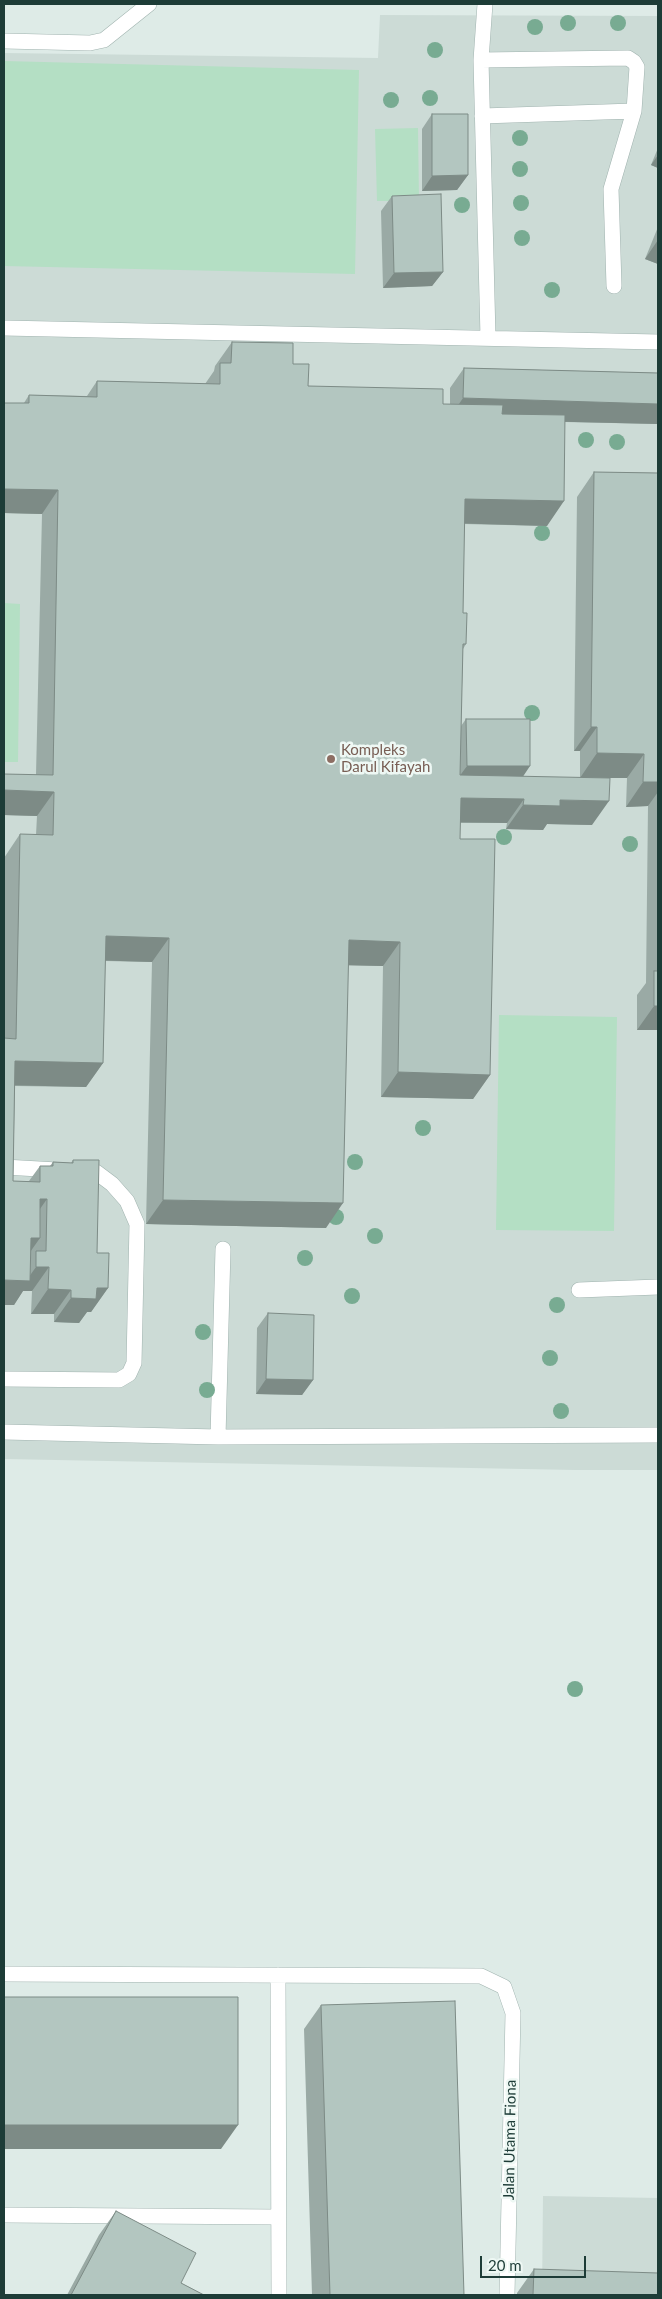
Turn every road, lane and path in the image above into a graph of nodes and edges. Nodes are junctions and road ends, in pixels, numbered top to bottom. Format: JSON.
{"nodes":[{"id":1,"x":149,"y":4,"type":"edge"},
{"id":2,"x":485,"y":4,"type":"edge"},
{"id":3,"x":4,"y":41,"type":"edge"},
{"id":4,"x":481,"y":60,"type":"junction"},
{"id":5,"x":634,"y":112,"type":"junction"},
{"id":6,"x":482,"y":116,"type":"junction"},
{"id":7,"x":614,"y":286,"type":"dead end"},
{"id":8,"x":4,"y":328,"type":"edge"},
{"id":9,"x":488,"y":337,"type":"junction"},
{"id":10,"x":658,"y":342,"type":"edge"},
{"id":11,"x":4,"y":1167,"type":"edge"},
{"id":12,"x":223,"y":1249,"type":"dead end"},
{"id":13,"x":658,"y":1287,"type":"edge"},
{"id":14,"x":579,"y":1290,"type":"dead end"},
{"id":15,"x":4,"y":1379,"type":"edge"},
{"id":16,"x":4,"y":1432,"type":"edge"},
{"id":17,"x":658,"y":1435,"type":"edge"},
{"id":18,"x":218,"y":1437,"type":"junction"},
{"id":19,"x":4,"y":1974,"type":"edge"},
{"id":20,"x":278,"y":1975,"type":"junction"},
{"id":21,"x":4,"y":2215,"type":"edge"},
{"id":22,"x":278,"y":2217,"type":"junction"},
{"id":23,"x":279,"y":2295,"type":"edge"},
{"id":24,"x":507,"y":2295,"type":"edge"}],
"edges":[{"from":1,"to":3,"type":"lane"},
{"from":2,"to":4,"type":"lane"},
{"from":4,"to":5,"type":"lane"},
{"from":4,"to":6,"type":"lane"},
{"from":5,"to":6,"type":"lane"},
{"from":5,"to":7,"type":"lane"},
{"from":6,"to":9,"type":"lane"},
{"from":8,"to":9,"type":"lane"},
{"from":9,"to":10,"type":"lane"},
{"from":11,"to":15,"type":"lane"},
{"from":12,"to":18,"type":"lane"},
{"from":13,"to":14,"type":"lane"},
{"from":16,"to":18,"type":"lane"},
{"from":17,"to":18,"type":"lane"},
{"from":19,"to":20,"type":"lane"},
{"from":20,"to":22,"type":"lane"},
{"from":20,"to":24,"type":"lane","name":"Jalan Utama Fiona"},
{"from":21,"to":22,"type":"lane"},
{"from":22,"to":23,"type":"lane"}]}
